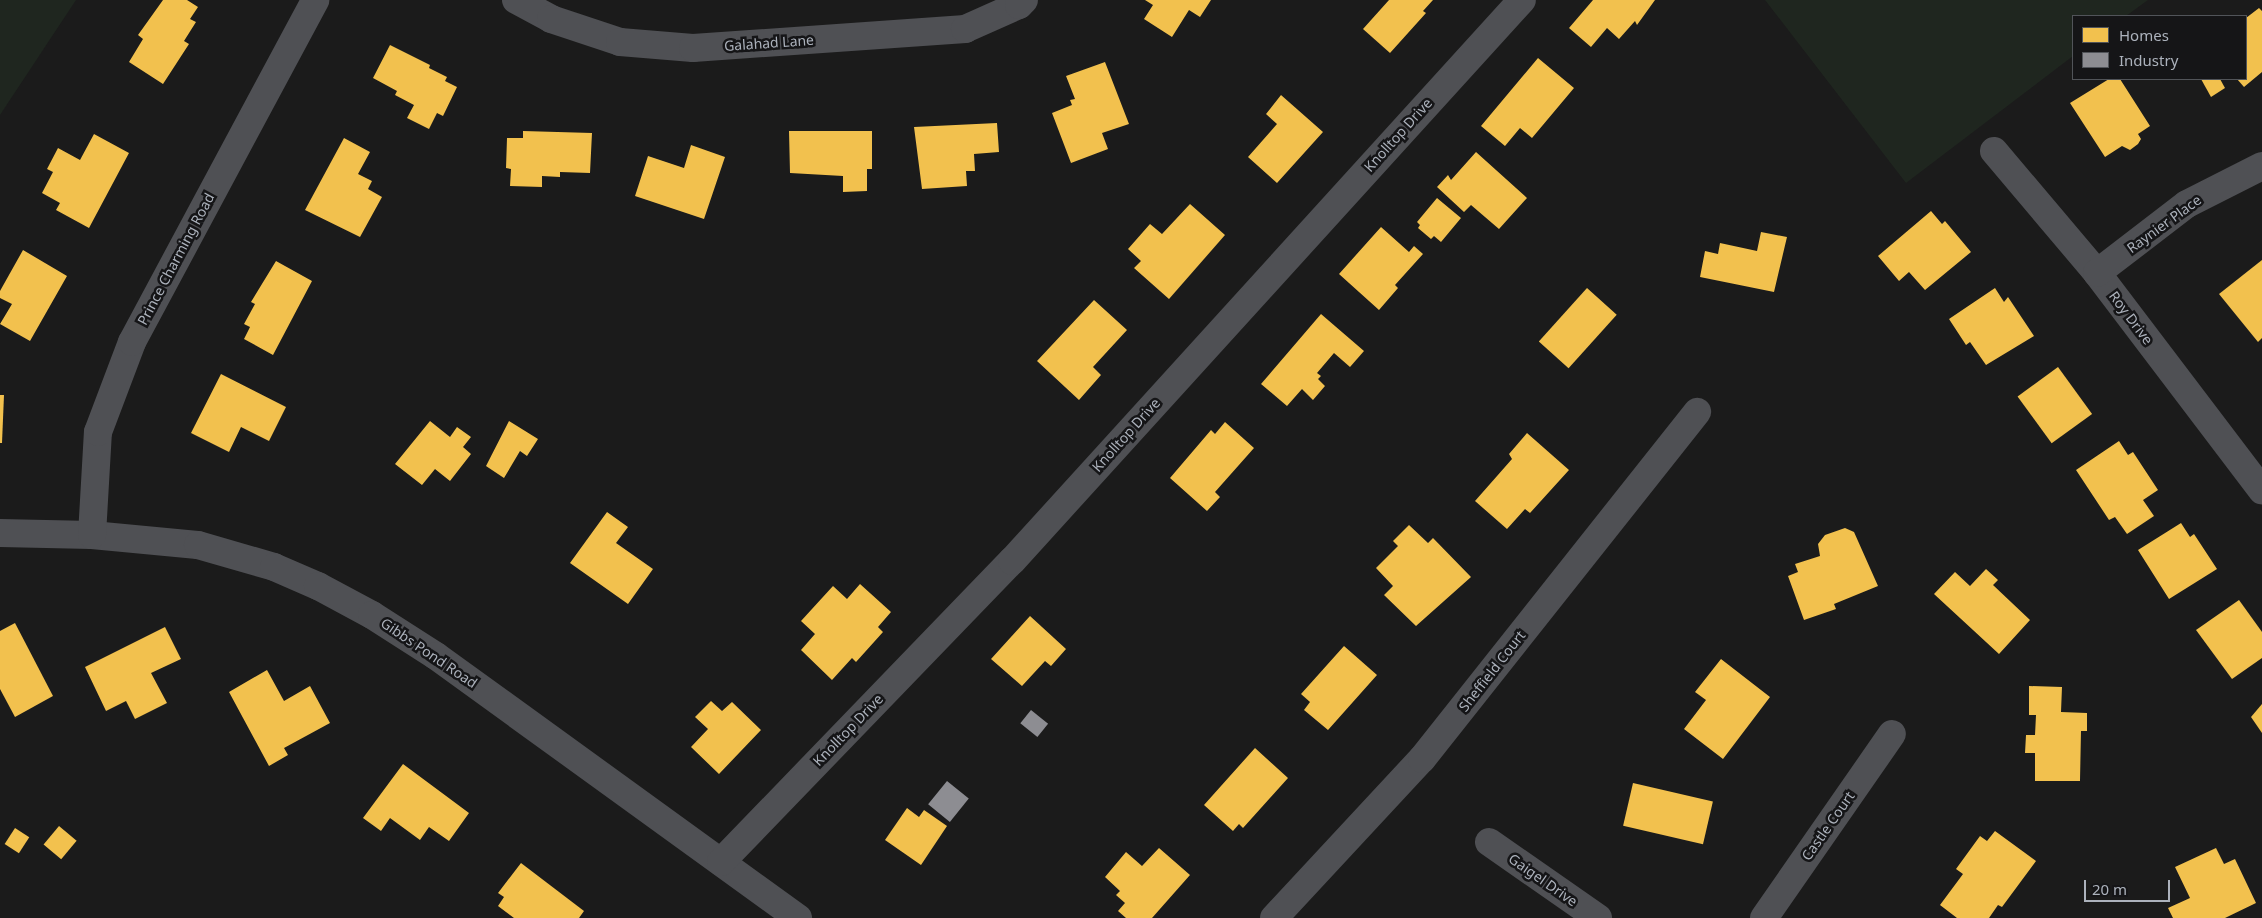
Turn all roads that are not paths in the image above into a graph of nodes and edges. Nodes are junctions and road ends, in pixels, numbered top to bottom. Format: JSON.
{"nodes":[{"id":1,"x":314,"y":0,"type":"edge"},
{"id":2,"x":516,"y":0,"type":"edge"},
{"id":3,"x":1024,"y":0,"type":"edge"},
{"id":4,"x":1522,"y":0,"type":"edge"},
{"id":5,"x":1994,"y":152,"type":"dead end"},
{"id":6,"x":2262,"y":166,"type":"edge"},
{"id":7,"x":2097,"y":273,"type":"junction"},
{"id":8,"x":1697,"y":412,"type":"dead end"},
{"id":9,"x":2262,"y":490,"type":"edge"},
{"id":10,"x":0,"y":533,"type":"edge"},
{"id":11,"x":92,"y":535,"type":"junction"},
{"id":12,"x":1892,"y":734,"type":"dead end"},
{"id":13,"x":1489,"y":842,"type":"dead end"},
{"id":14,"x":721,"y":862,"type":"junction"},
{"id":15,"x":798,"y":918,"type":"edge"},
{"id":16,"x":1274,"y":918,"type":"edge"},
{"id":17,"x":1598,"y":918,"type":"edge"},
{"id":18,"x":1764,"y":918,"type":"edge"}],
"edges":[{"from":1,"to":11,"type":"street","name":"Prince Charming Road"},
{"from":2,"to":3,"type":"street","name":"Galahad Lane"},
{"from":4,"to":14,"type":"street","name":"Knolltop Drive"},
{"from":5,"to":7,"type":"street","name":"Roy Drive"},
{"from":6,"to":7,"type":"street","name":"Raynier Place"},
{"from":7,"to":9,"type":"street","name":"Roy Drive"},
{"from":8,"to":16,"type":"street","name":"Sheffield Court"},
{"from":10,"to":11,"type":"street","name":"Gibbs Pond Road"},
{"from":11,"to":14,"type":"street","name":"Gibbs Pond Road"},
{"from":12,"to":18,"type":"street","name":"Castle Court"},
{"from":13,"to":17,"type":"street","name":"Gaigel Drive"},
{"from":14,"to":15,"type":"street","name":"Gibbs Pond Road"}]}
